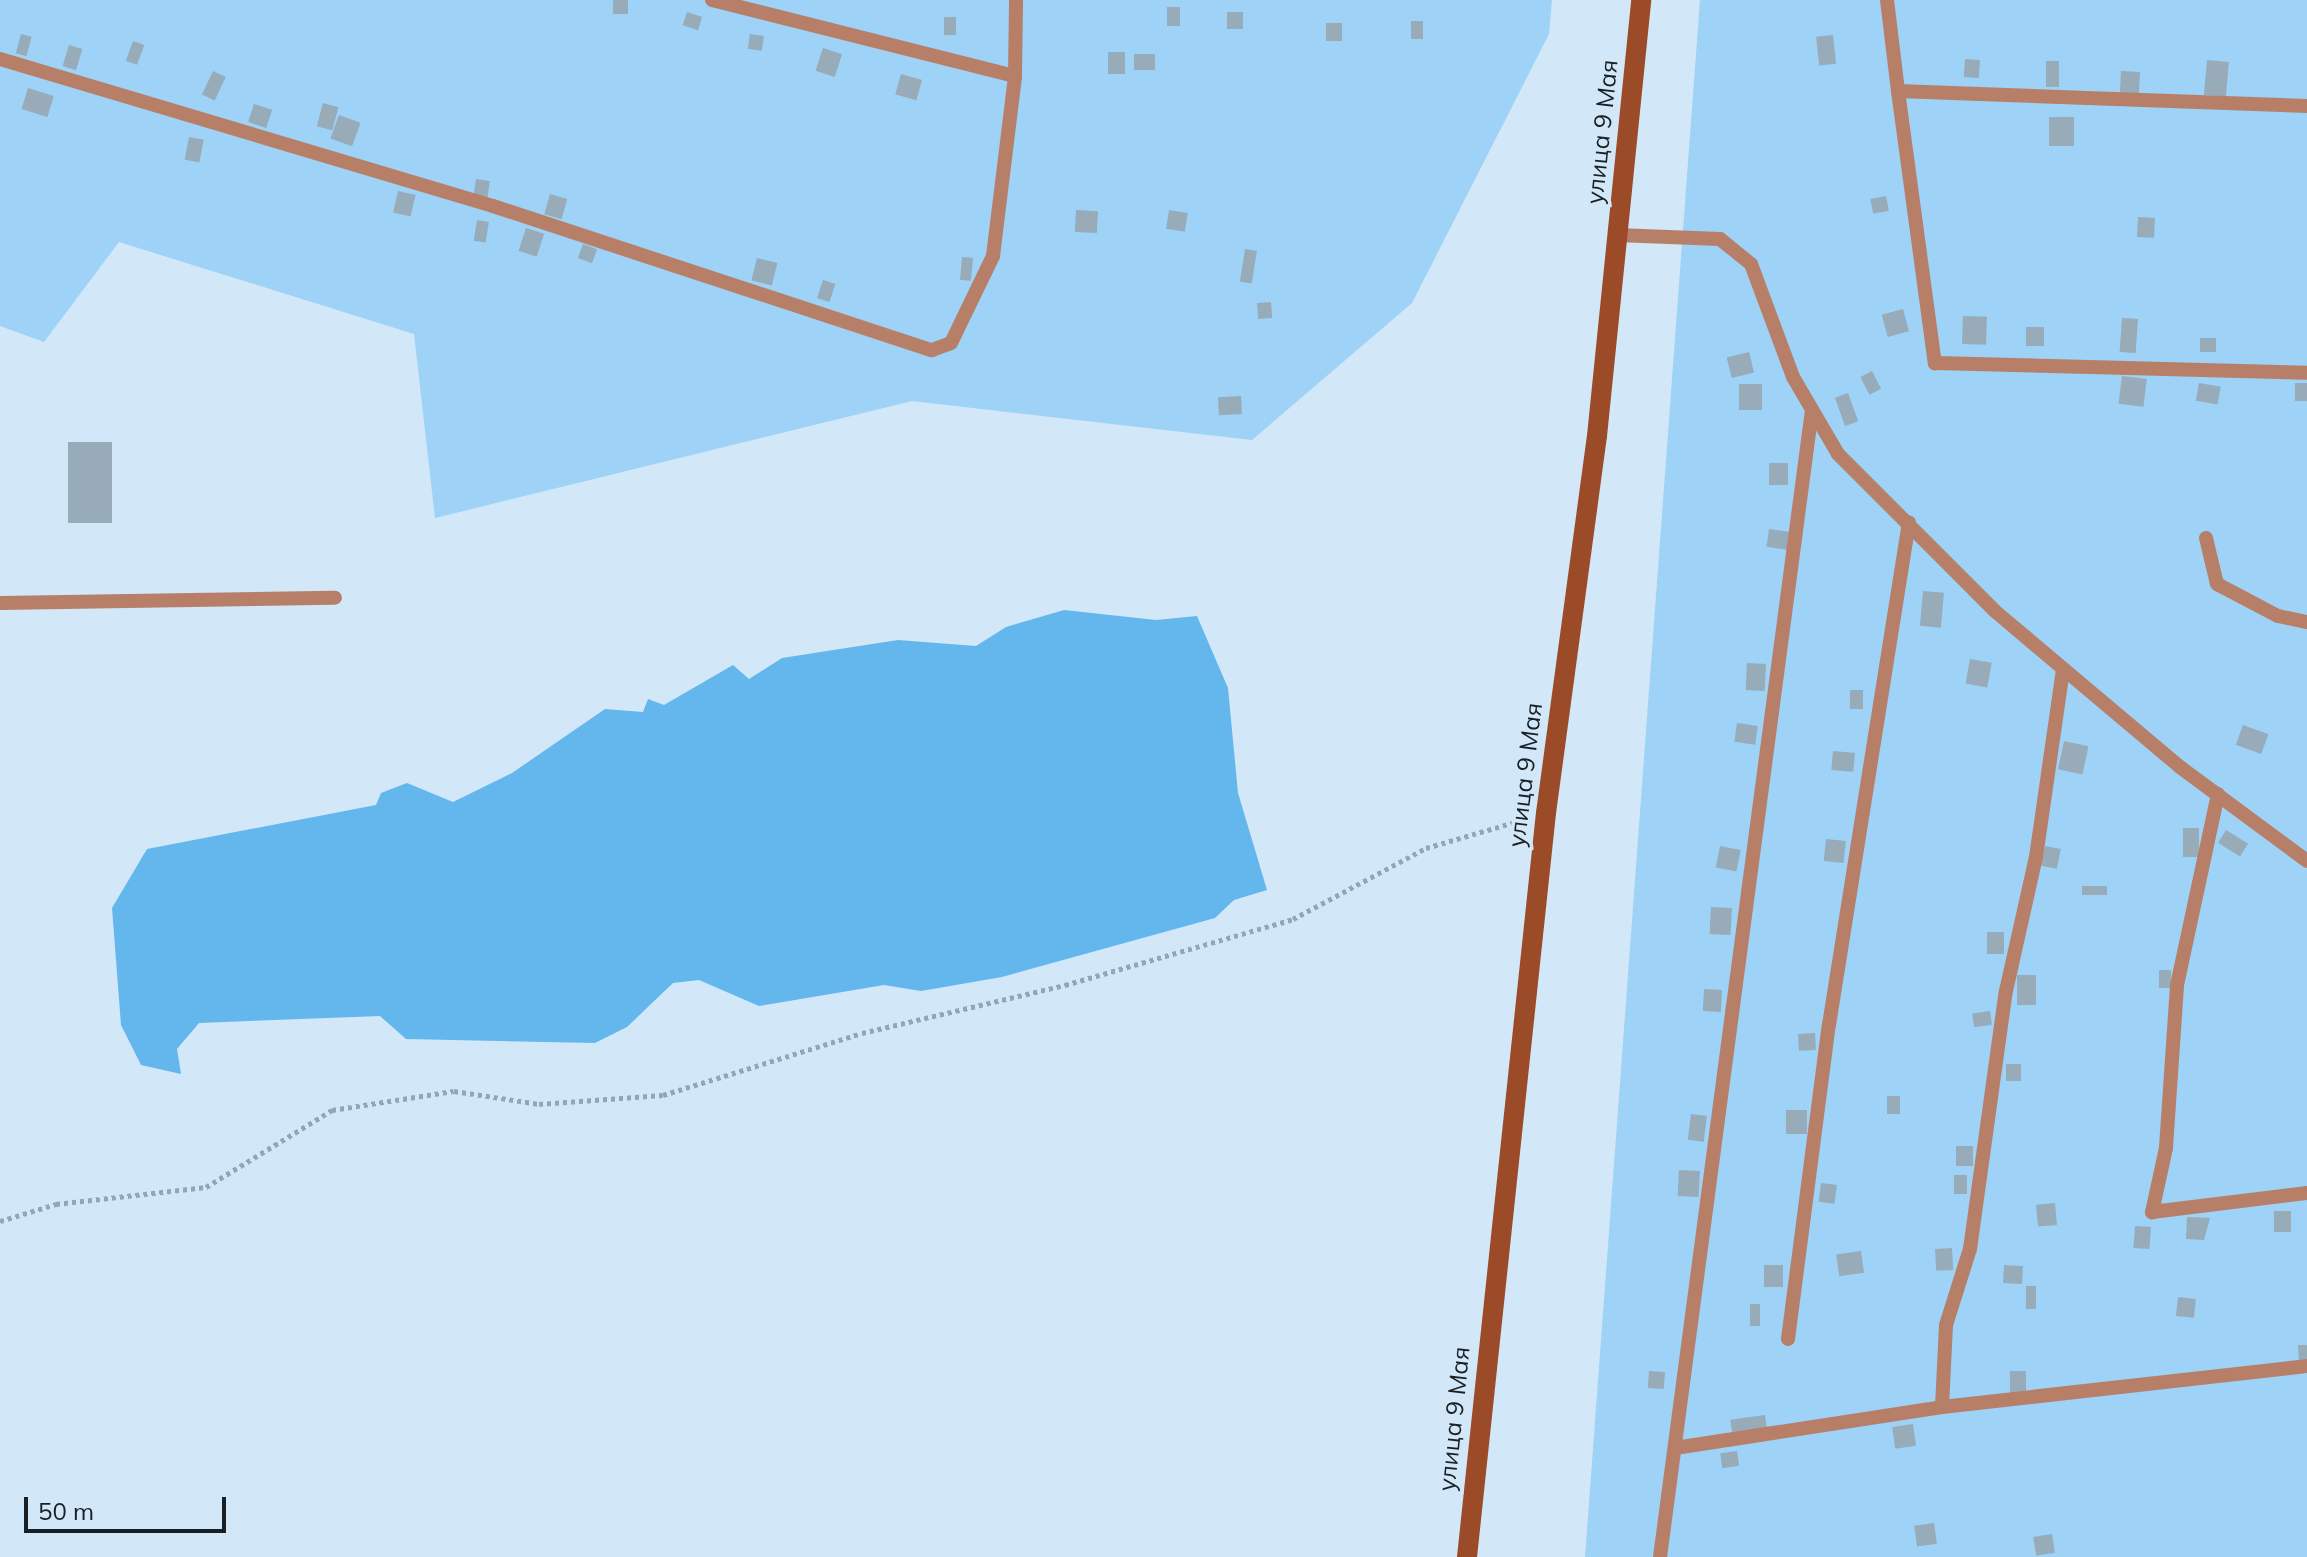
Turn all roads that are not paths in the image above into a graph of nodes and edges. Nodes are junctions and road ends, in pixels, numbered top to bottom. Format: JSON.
{"nodes":[{"id":1,"x":712,"y":0,"type":"edge"},
{"id":2,"x":1016,"y":0,"type":"edge"},
{"id":3,"x":1641,"y":0,"type":"edge"},
{"id":4,"x":1887,"y":0,"type":"edge"},
{"id":5,"x":0,"y":59,"type":"edge"},
{"id":6,"x":1015,"y":76,"type":"junction"},
{"id":7,"x":1898,"y":91,"type":"junction"},
{"id":8,"x":2307,"y":106,"type":"edge"},
{"id":9,"x":1617,"y":235,"type":"junction"},
{"id":10,"x":2307,"y":373,"type":"edge"},
{"id":11,"x":1812,"y":410,"type":"junction"},
{"id":12,"x":1909,"y":522,"type":"junction"},
{"id":13,"x":2206,"y":538,"type":"dead end"},
{"id":14,"x":335,"y":598,"type":"dead end"},
{"id":15,"x":0,"y":603,"type":"edge"},
{"id":16,"x":2307,"y":622,"type":"edge"},
{"id":17,"x":2063,"y":669,"type":"junction"},
{"id":18,"x":2218,"y":794,"type":"junction"},
{"id":19,"x":2307,"y":861,"type":"edge"},
{"id":20,"x":2307,"y":1193,"type":"edge"},
{"id":21,"x":1788,"y":1339,"type":"dead end"},
{"id":22,"x":2307,"y":1366,"type":"edge"},
{"id":23,"x":1942,"y":1407,"type":"junction"},
{"id":24,"x":1675,"y":1448,"type":"junction"},
{"id":25,"x":1467,"y":1557,"type":"edge"},
{"id":26,"x":1660,"y":1557,"type":"edge"}],
"edges":[{"from":1,"to":6,"type":"lane"},
{"from":2,"to":6,"type":"lane"},
{"from":3,"to":9,"type":"main road","name":"улица 9 Мая"},
{"from":4,"to":7,"type":"lane"},
{"from":5,"to":6,"type":"lane"},
{"from":7,"to":8,"type":"lane"},
{"from":7,"to":10,"type":"lane"},
{"from":9,"to":11,"type":"lane"},
{"from":9,"to":25,"type":"main road","name":"улица 9 Мая"},
{"from":11,"to":12,"type":"lane"},
{"from":11,"to":24,"type":"lane"},
{"from":12,"to":17,"type":"lane"},
{"from":12,"to":21,"type":"lane"},
{"from":13,"to":16,"type":"lane"},
{"from":14,"to":15,"type":"lane"},
{"from":17,"to":18,"type":"lane"},
{"from":17,"to":23,"type":"lane"},
{"from":18,"to":19,"type":"lane"},
{"from":18,"to":20,"type":"lane"},
{"from":22,"to":23,"type":"lane"},
{"from":23,"to":24,"type":"lane"},
{"from":24,"to":26,"type":"lane"}]}
